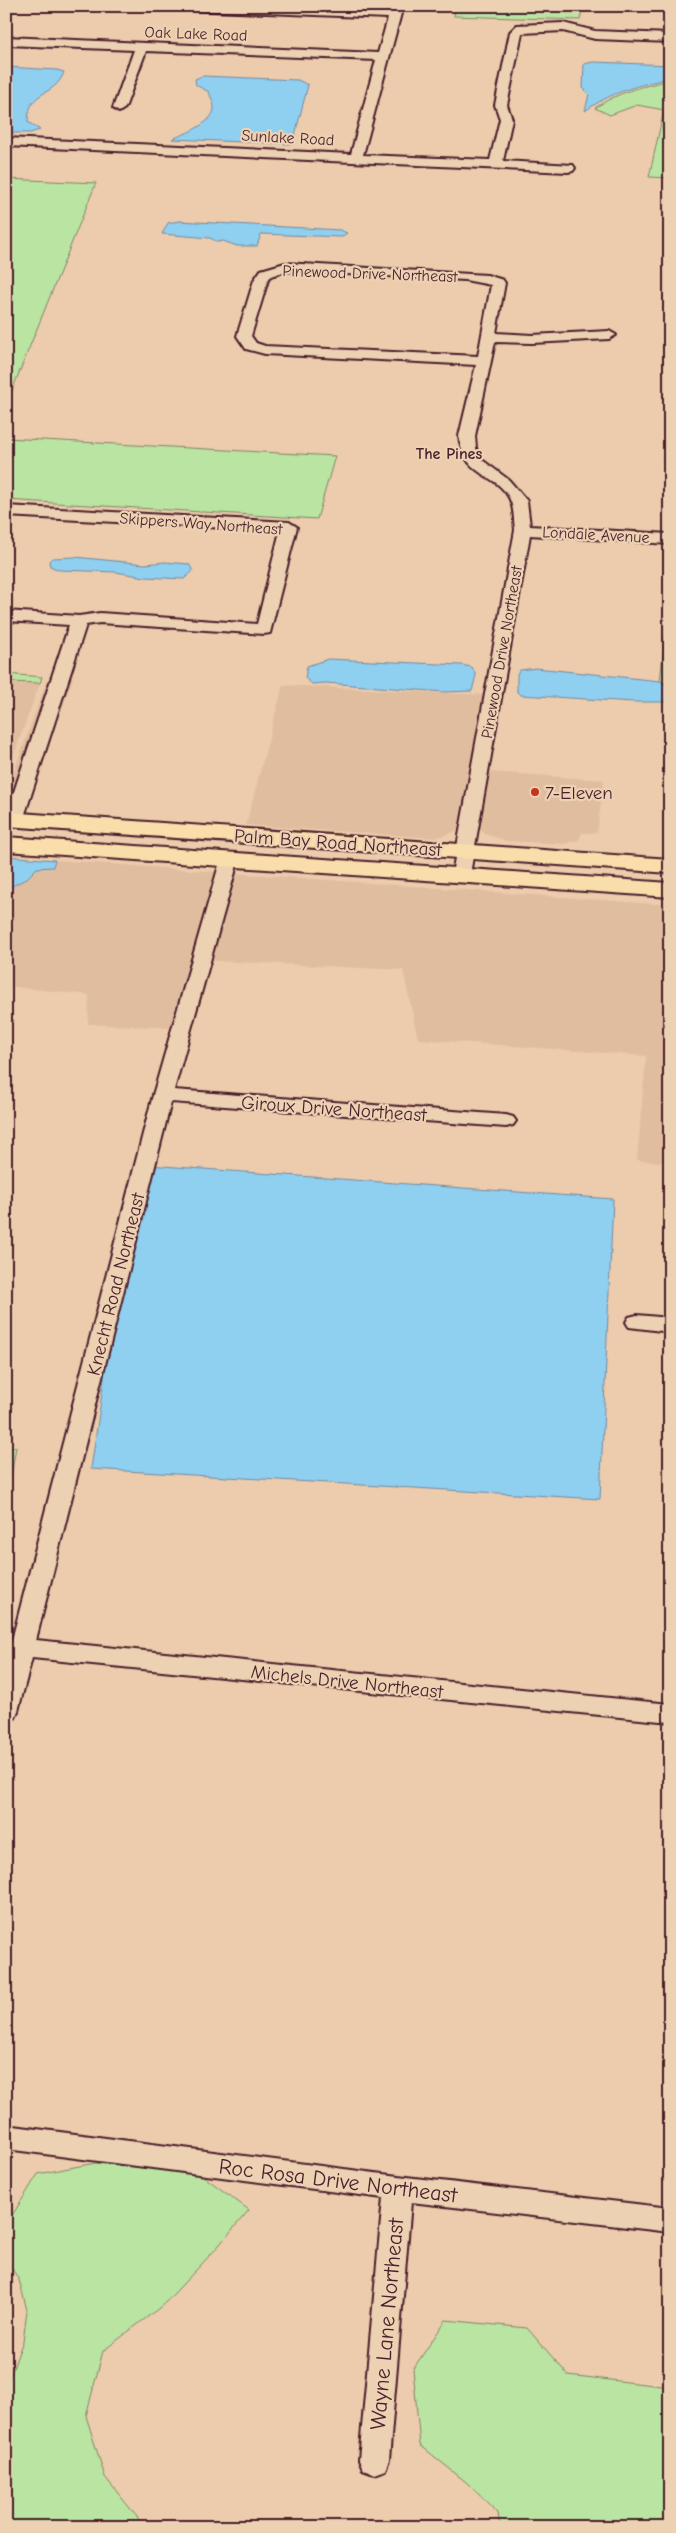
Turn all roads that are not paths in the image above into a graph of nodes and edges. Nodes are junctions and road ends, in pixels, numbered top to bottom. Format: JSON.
{"nodes":[{"id":1,"x":189,"y":6,"type":"edge"},
{"id":2,"x":396,"y":11,"type":"edge"},
{"id":3,"x":670,"y":38,"type":"edge"},
{"id":4,"x":6,"y":41,"type":"edge"},
{"id":5,"x":141,"y":47,"type":"junction"},
{"id":6,"x":384,"y":57,"type":"junction"},
{"id":7,"x":119,"y":108,"type":"dead end"},
{"id":8,"x":6,"y":142,"type":"edge"},
{"id":9,"x":356,"y":158,"type":"junction"},
{"id":10,"x":496,"y":165,"type":"junction"},
{"id":11,"x":568,"y":168,"type":"dead end"},
{"id":12,"x":609,"y":335,"type":"dead end"},
{"id":13,"x":488,"y":337,"type":"junction"},
{"id":14,"x":484,"y":361,"type":"junction"},
{"id":15,"x":6,"y":511,"type":"edge"},
{"id":16,"x":523,"y":530,"type":"junction"},
{"id":17,"x":670,"y":539,"type":"edge"},
{"id":18,"x":6,"y":616,"type":"edge"},
{"id":19,"x":80,"y":621,"type":"junction"},
{"id":20,"x":10,"y":819,"type":"edge"},
{"id":21,"x":206,"y":833,"type":"junction"},
{"id":22,"x":6,"y":844,"type":"edge"},
{"id":23,"x":464,"y":851,"type":"junction"},
{"id":24,"x":155,"y":853,"type":"junction"},
{"id":25,"x":230,"y":858,"type":"junction"},
{"id":26,"x":670,"y":866,"type":"edge"},
{"id":27,"x":461,"y":874,"type":"junction"},
{"id":28,"x":670,"y":890,"type":"edge"},
{"id":29,"x":163,"y":1095,"type":"junction"},
{"id":30,"x":506,"y":1121,"type":"dead end"},
{"id":31,"x":637,"y":1322,"type":"dead end"},
{"id":32,"x":670,"y":1325,"type":"edge"},
{"id":33,"x":23,"y":1648,"type":"junction"},
{"id":34,"x":6,"y":1711,"type":"edge"},
{"id":35,"x":670,"y":1713,"type":"edge"},
{"id":36,"x":6,"y":2137,"type":"edge"},
{"id":37,"x":398,"y":2188,"type":"junction"},
{"id":38,"x":670,"y":2220,"type":"edge"},
{"id":39,"x":374,"y":2460,"type":"dead end"}],
"edges":[{"from":1,"to":2,"type":"street"},
{"from":2,"to":6,"type":"street"},
{"from":3,"to":10,"type":"street"},
{"from":4,"to":5,"type":"street","name":"Oak Lake Road"},
{"from":5,"to":6,"type":"street","name":"Oak Lake Road"},
{"from":5,"to":7,"type":"street"},
{"from":6,"to":9,"type":"street"},
{"from":8,"to":9,"type":"street","name":"Sunlake Road"},
{"from":9,"to":10,"type":"street","name":"Sunlake Road"},
{"from":10,"to":11,"type":"street","name":"Sunlake Road"},
{"from":12,"to":13,"type":"street"},
{"from":13,"to":14,"type":"street","name":"Pinewood Drive Northeast"},
{"from":13,"to":14,"type":"street","name":"Pinewood Drive Northeast"},
{"from":14,"to":16,"type":"street","name":"Pinewood Drive Northeast"},
{"from":15,"to":19,"type":"street","name":"Skippers Way Northeast"},
{"from":16,"to":17,"type":"street","name":"Londale Avenue"},
{"from":16,"to":23,"type":"street","name":"Pinewood Drive Northeast"},
{"from":18,"to":19,"type":"street","name":"Skippers Way Northeast"},
{"from":19,"to":20,"type":"street"},
{"from":20,"to":21,"type":"main road","name":"Palm Bay Road Northeast"},
{"from":21,"to":23,"type":"main road","name":"Palm Bay Road Northeast"},
{"from":21,"to":24,"type":"main road"},
{"from":22,"to":24,"type":"main road","name":"Palm Bay Road Northeast"},
{"from":23,"to":26,"type":"main road","name":"Palm Bay Road Northeast"},
{"from":23,"to":27,"type":"street","name":"Pinewood Drive Northeast"},
{"from":24,"to":25,"type":"main road","name":"Palm Bay Road Northeast"},
{"from":25,"to":27,"type":"main road","name":"Palm Bay Road Northeast"},
{"from":25,"to":29,"type":"street","name":"Knecht Road Northeast"},
{"from":27,"to":28,"type":"main road","name":"Palm Bay Road Northeast"},
{"from":29,"to":30,"type":"street","name":"Giroux Drive Northeast"},
{"from":29,"to":33,"type":"street","name":"Knecht Road Northeast"},
{"from":31,"to":32,"type":"street"},
{"from":33,"to":34,"type":"street","name":"Knecht Road Northeast"},
{"from":33,"to":35,"type":"street","name":"Michels Drive Northeast"},
{"from":36,"to":37,"type":"street","name":"Roc Rosa Drive Northeast"},
{"from":37,"to":38,"type":"street","name":"Roc Rosa Drive Northeast"},
{"from":37,"to":39,"type":"street","name":"Wayne Lane Northeast"}]}
